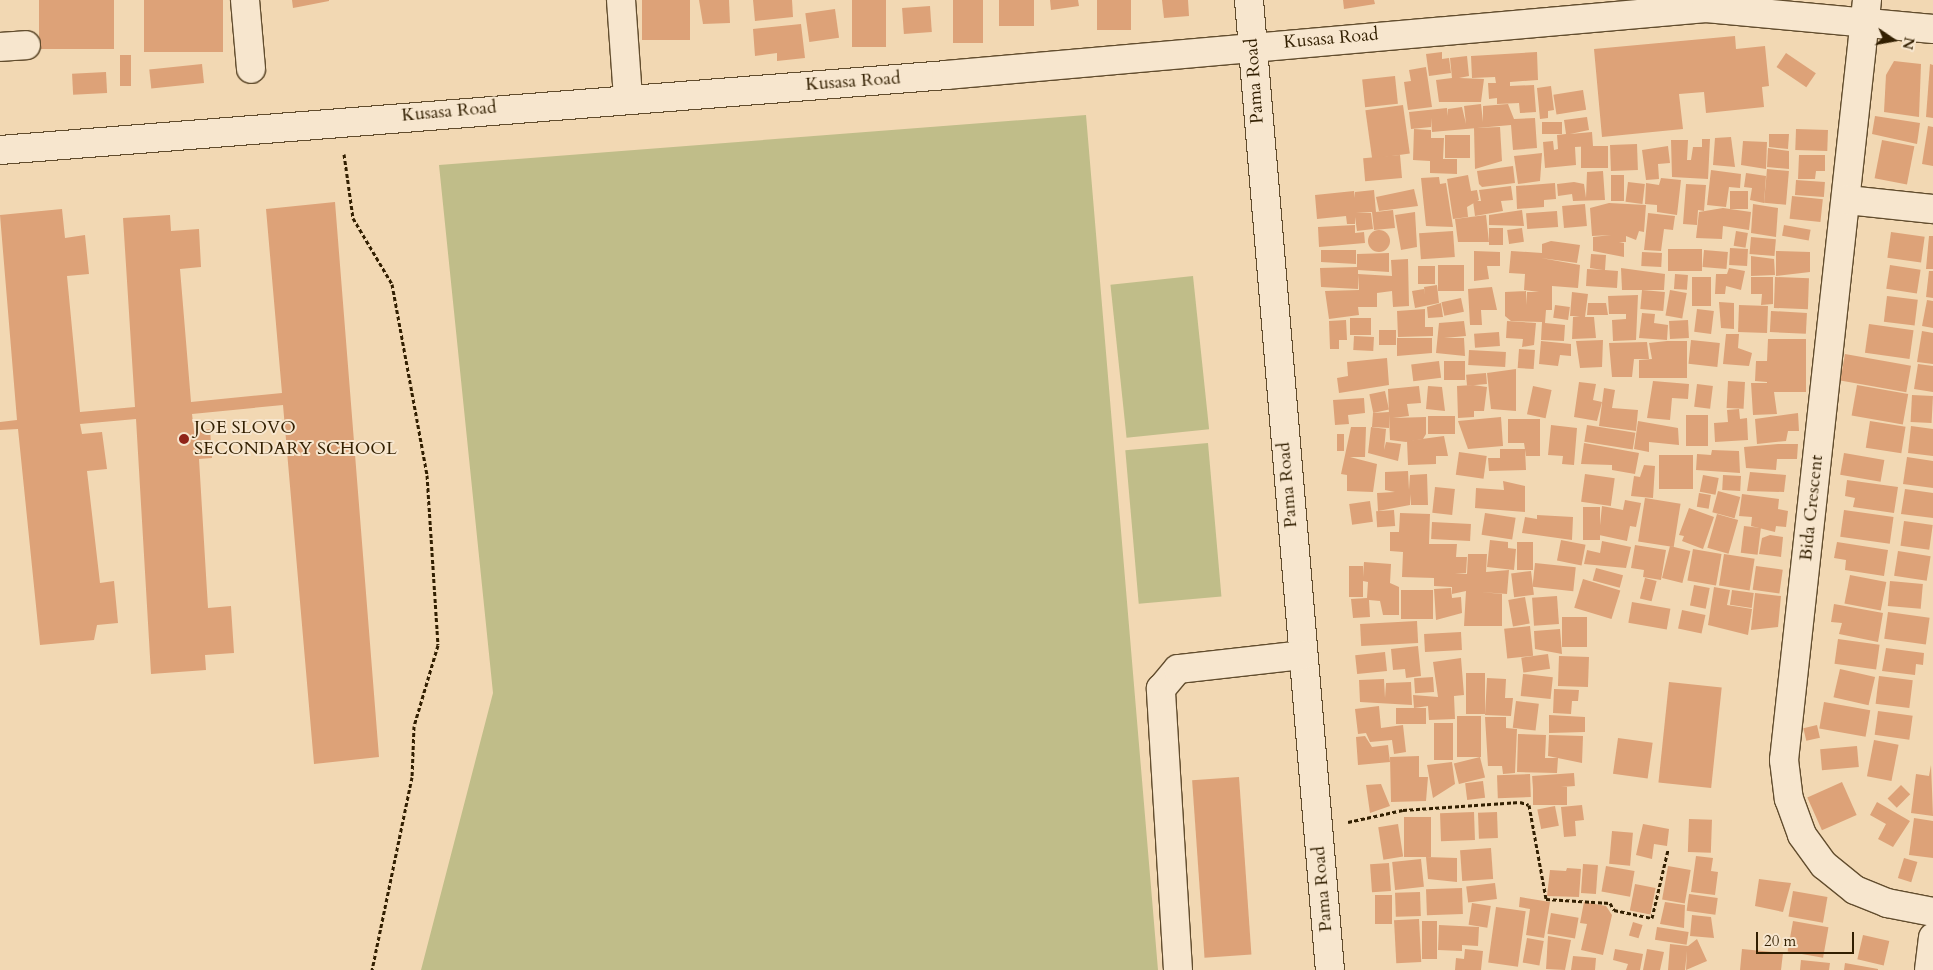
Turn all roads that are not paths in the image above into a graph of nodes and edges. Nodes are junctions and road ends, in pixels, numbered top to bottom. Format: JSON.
{"nodes":[{"id":1,"x":245,"y":0,"type":"edge"},
{"id":2,"x":621,"y":0,"type":"edge"},
{"id":3,"x":1249,"y":0,"type":"edge"},
{"id":4,"x":1705,"y":4,"type":"edge"},
{"id":5,"x":1866,"y":11,"type":"edge"},
{"id":6,"x":1933,"y":29,"type":"edge"},
{"id":7,"x":1252,"y":45,"type":"junction"},
{"id":8,"x":251,"y":69,"type":"dead end"},
{"id":9,"x":628,"y":98,"type":"junction"},
{"id":10,"x":0,"y":150,"type":"edge"},
{"id":11,"x":1847,"y":200,"type":"junction"},
{"id":12,"x":1933,"y":210,"type":"edge"},
{"id":13,"x":1303,"y":655,"type":"junction"},
{"id":14,"x":1933,"y":912,"type":"edge"},
{"id":15,"x":1933,"y":937,"type":"edge"},
{"id":16,"x":1178,"y":970,"type":"edge"},
{"id":17,"x":1330,"y":970,"type":"edge"},
{"id":18,"x":1929,"y":970,"type":"edge"}],
"edges":[{"from":1,"to":8,"type":"street"},
{"from":2,"to":9,"type":"street"},
{"from":3,"to":7,"type":"street","name":"Pama Road"},
{"from":4,"to":5,"type":"street","name":"Kusasa Road"},
{"from":4,"to":7,"type":"street","name":"Kusasa Road"},
{"from":5,"to":6,"type":"street","name":"Kusasa Road"},
{"from":5,"to":11,"type":"street","name":"Bida Crescent"},
{"from":7,"to":9,"type":"street","name":"Kusasa Road"},
{"from":7,"to":13,"type":"street","name":"Pama Road"},
{"from":9,"to":10,"type":"street","name":"Kusasa Road"},
{"from":11,"to":12,"type":"street"},
{"from":11,"to":14,"type":"street","name":"Bida Crescent"},
{"from":13,"to":16,"type":"street"},
{"from":13,"to":17,"type":"street","name":"Pama Road"},
{"from":15,"to":18,"type":"street"}]}
